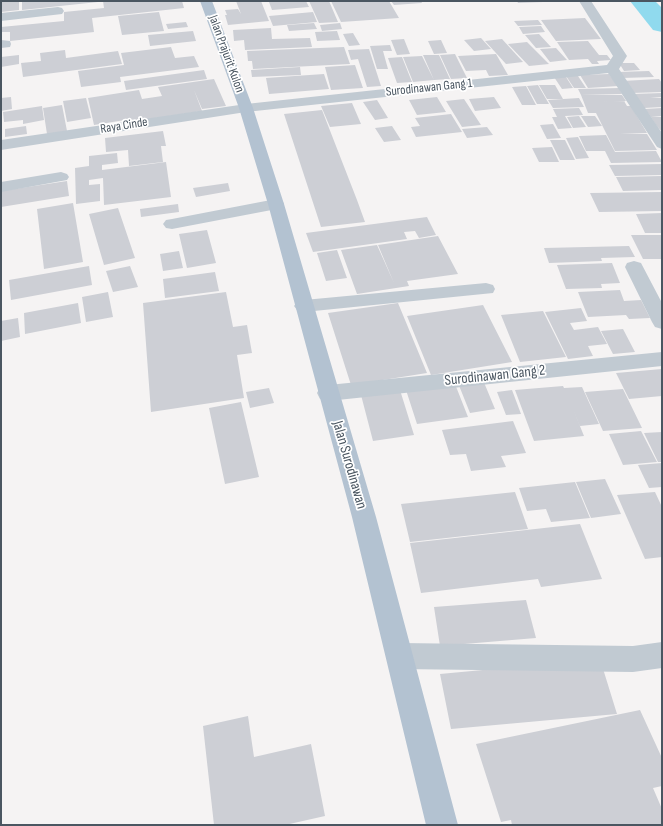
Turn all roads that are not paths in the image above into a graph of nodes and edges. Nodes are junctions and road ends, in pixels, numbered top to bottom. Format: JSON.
{"nodes":[{"id":1,"x":206,"y":1,"type":"edge"},
{"id":2,"x":585,"y":1,"type":"edge"},
{"id":3,"x":58,"y":11,"type":"dead end"},
{"id":4,"x":1,"y":16,"type":"edge"},
{"id":5,"x":612,"y":69,"type":"junction"},
{"id":6,"x":246,"y":108,"type":"junction"},
{"id":7,"x":662,"y":144,"type":"edge"},
{"id":8,"x":1,"y":145,"type":"edge"},
{"id":9,"x":61,"y":177,"type":"dead end"},
{"id":10,"x":1,"y":186,"type":"edge"},
{"id":11,"x":276,"y":204,"type":"junction"},
{"id":12,"x":172,"y":224,"type":"dead end"},
{"id":13,"x":634,"y":267,"type":"dead end"},
{"id":14,"x":486,"y":289,"type":"dead end"},
{"id":15,"x":304,"y":306,"type":"junction"},
{"id":16,"x":662,"y":322,"type":"edge"},
{"id":17,"x":662,"y":359,"type":"edge"},
{"id":18,"x":328,"y":393,"type":"junction"},
{"id":19,"x":662,"y":655,"type":"edge"},
{"id":20,"x":400,"y":656,"type":"junction"},
{"id":21,"x":442,"y":825,"type":"edge"}],
"edges":[{"from":1,"to":6,"type":"main road","name":"Jalan Prajurit Kulon"},
{"from":2,"to":5,"type":"street"},
{"from":3,"to":4,"type":"street"},
{"from":5,"to":6,"type":"street","name":"Surodinawan Gang 1"},
{"from":5,"to":7,"type":"street"},
{"from":6,"to":8,"type":"street","name":"Raya Cinde"},
{"from":6,"to":11,"type":"main road","name":"Jalan Surodinawan"},
{"from":9,"to":10,"type":"street"},
{"from":11,"to":12,"type":"street"},
{"from":11,"to":15,"type":"main road","name":"Jalan Surodinawan"},
{"from":13,"to":16,"type":"street"},
{"from":14,"to":15,"type":"street"},
{"from":15,"to":18,"type":"main road","name":"Jalan Surodinawan"},
{"from":17,"to":18,"type":"street","name":"Surodinawan Gang 2"},
{"from":18,"to":20,"type":"main road","name":"Jalan Surodinawan"},
{"from":19,"to":20,"type":"street"},
{"from":20,"to":21,"type":"main road","name":"Jalan Surodinawan"}]}
